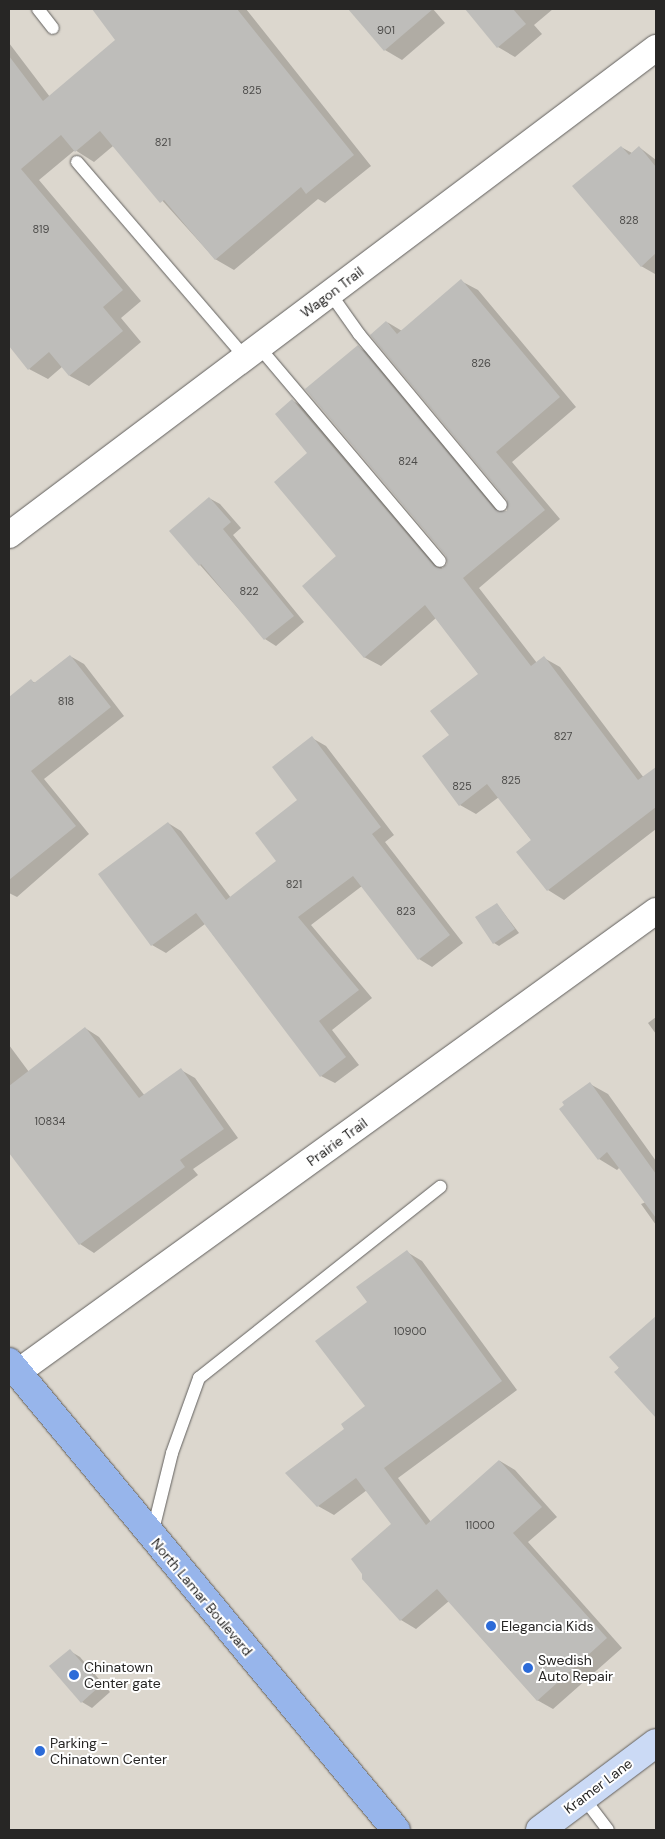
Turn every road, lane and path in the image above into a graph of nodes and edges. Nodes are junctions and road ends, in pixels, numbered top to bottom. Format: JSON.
{"nodes":[{"id":1,"x":38,"y":9,"type":"edge"},
{"id":2,"x":53,"y":28,"type":"dead end"},
{"id":3,"x":656,"y":48,"type":"edge"},
{"id":4,"x":77,"y":162,"type":"dead end"},
{"id":5,"x":330,"y":293,"type":"junction"},
{"id":6,"x":252,"y":352,"type":"junction"},
{"id":7,"x":501,"y":505,"type":"dead end"},
{"id":8,"x":9,"y":535,"type":"edge"},
{"id":9,"x":440,"y":561,"type":"dead end"},
{"id":10,"x":656,"y":911,"type":"edge"},
{"id":11,"x":440,"y":1187,"type":"dead end"},
{"id":12,"x":13,"y":1367,"type":"edge"},
{"id":13,"x":152,"y":1536,"type":"junction"},
{"id":14,"x":656,"y":1743,"type":"edge"},
{"id":15,"x":583,"y":1797,"type":"junction"},
{"id":16,"x":396,"y":1830,"type":"edge"},
{"id":17,"x":540,"y":1830,"type":"edge"},
{"id":18,"x":608,"y":1830,"type":"edge"}],
"edges":[{"from":1,"to":2,"type":"lane"},
{"from":3,"to":5,"type":"street","name":"Wagon Trail"},
{"from":4,"to":6,"type":"lane"},
{"from":5,"to":6,"type":"street","name":"Wagon Trail"},
{"from":5,"to":7,"type":"lane"},
{"from":6,"to":8,"type":"street","name":"Wagon Trail"},
{"from":6,"to":9,"type":"lane"},
{"from":10,"to":12,"type":"street","name":"Prairie Trail"},
{"from":11,"to":13,"type":"lane"},
{"from":12,"to":13,"type":"main road","name":"North Lamar Boulevard"},
{"from":13,"to":16,"type":"main road","name":"North Lamar Boulevard"},
{"from":14,"to":15,"type":"street","name":"Kramer Lane"},
{"from":15,"to":17,"type":"street","name":"Kramer Lane"},
{"from":15,"to":18,"type":"lane"}]}
